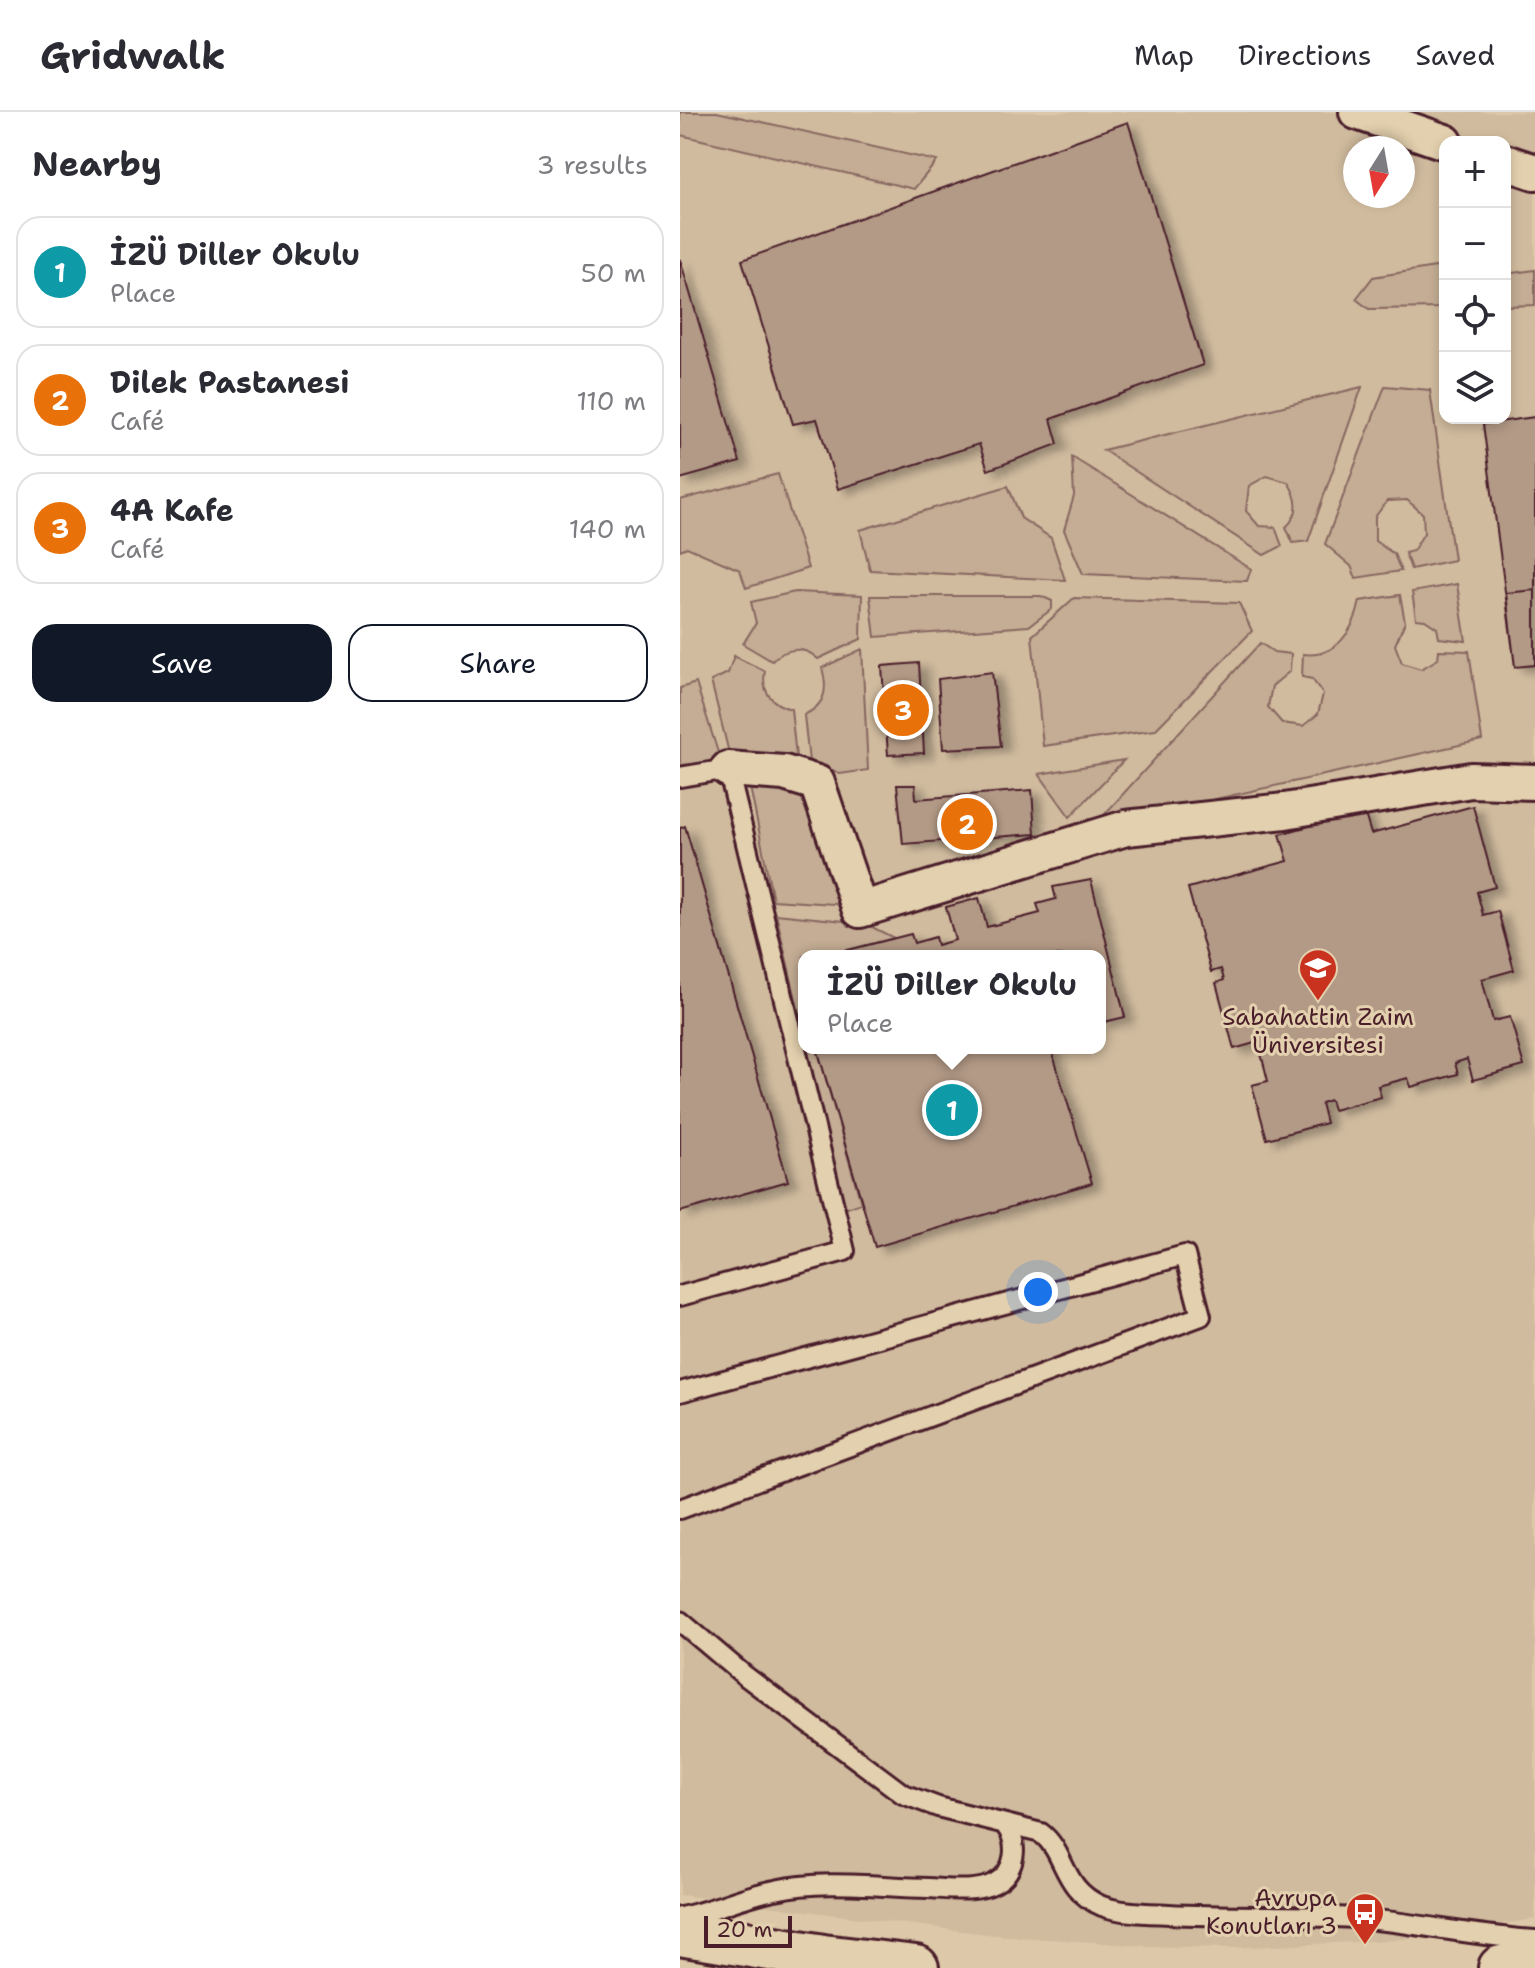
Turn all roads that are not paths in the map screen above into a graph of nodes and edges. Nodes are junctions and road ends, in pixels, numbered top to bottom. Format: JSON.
{"nodes":[{"id":1,"x":1357,"y":112,"type":"edge"},
{"id":2,"x":1439,"y":140,"type":"edge"},
{"id":3,"x":1511,"y":164,"type":"edge"},
{"id":4,"x":1535,"y":172,"type":"edge"},
{"id":5,"x":728,"y":769,"type":"junction"},
{"id":6,"x":680,"y":777,"type":"edge"},
{"id":7,"x":1535,"y":782,"type":"edge"},
{"id":8,"x":680,"y":1296,"type":"edge"},
{"id":9,"x":680,"y":1392,"type":"edge"},
{"id":10,"x":680,"y":1509,"type":"edge"},
{"id":11,"x":680,"y":1621,"type":"edge"},
{"id":12,"x":1005,"y":1825,"type":"junction"},
{"id":13,"x":680,"y":1917,"type":"edge"},
{"id":14,"x":680,"y":1933,"type":"edge"},
{"id":15,"x":1535,"y":1940,"type":"edge"},
{"id":16,"x":1535,"y":1964,"type":"edge"},
{"id":17,"x":916,"y":1968,"type":"edge"},
{"id":18,"x":1501,"y":1968,"type":"edge"}],
"edges":[{"from":1,"to":2,"type":"street"},
{"from":3,"to":4,"type":"street"},
{"from":5,"to":6,"type":"lane"},
{"from":5,"to":7,"type":"street"},
{"from":5,"to":8,"type":"lane"},
{"from":9,"to":10,"type":"lane"},
{"from":11,"to":12,"type":"lane"},
{"from":12,"to":13,"type":"lane"},
{"from":12,"to":15,"type":"lane"},
{"from":14,"to":17,"type":"main road"},
{"from":16,"to":18,"type":"main road"}]}
